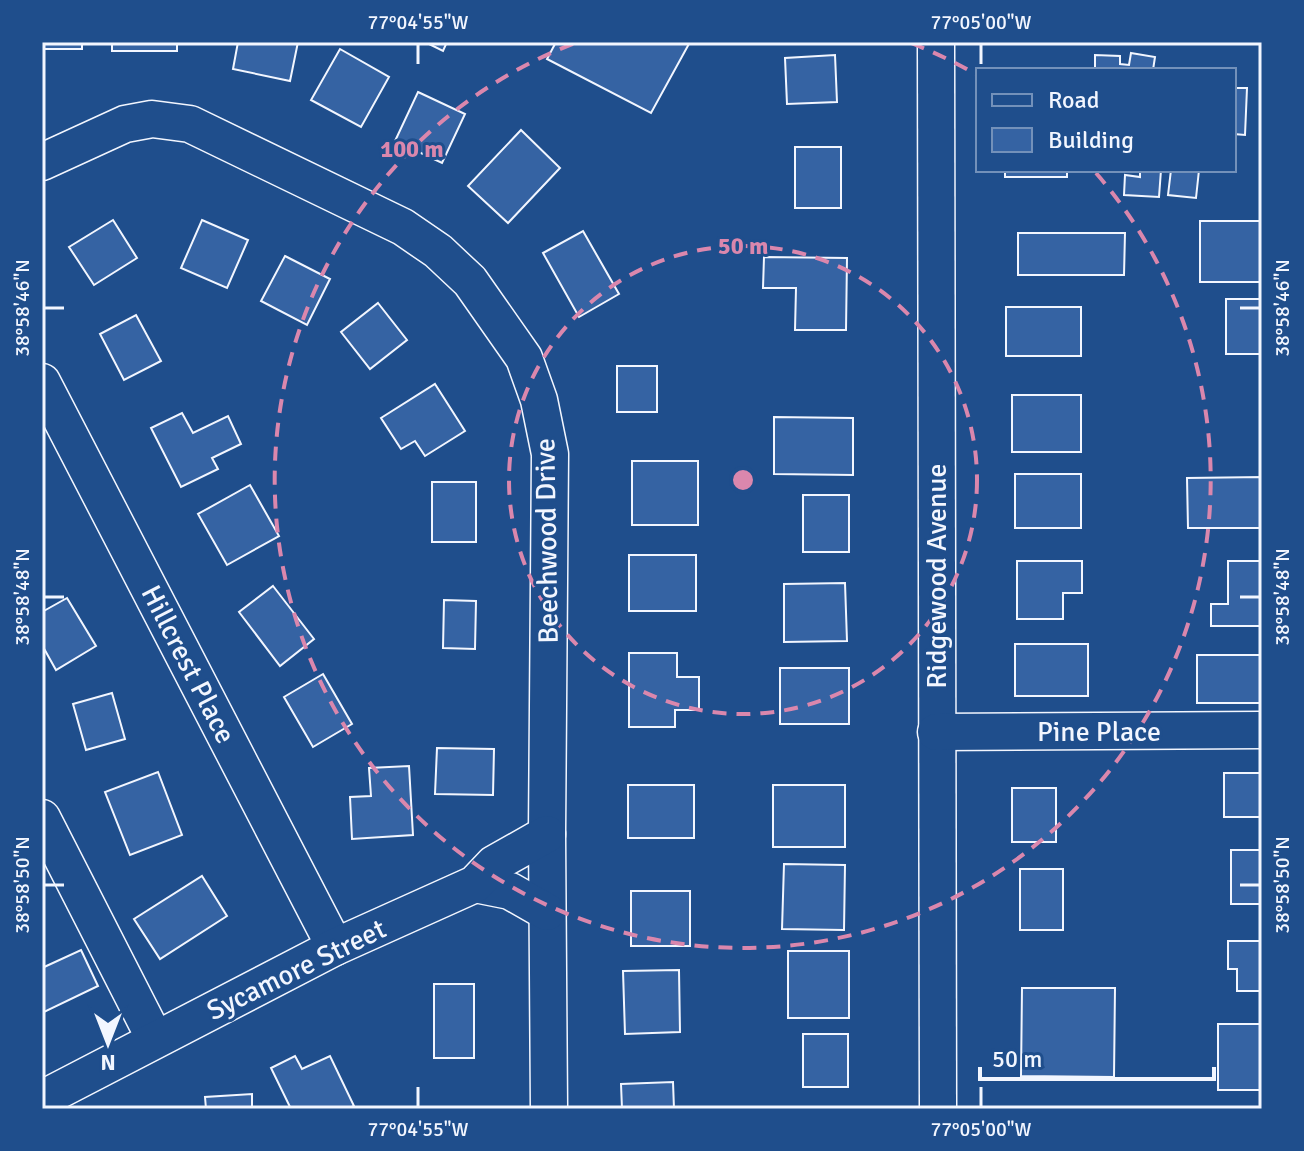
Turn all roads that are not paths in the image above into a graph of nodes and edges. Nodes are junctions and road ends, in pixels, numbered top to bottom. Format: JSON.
{"nodes":[{"id":1,"x":936,"y":42,"type":"edge"},
{"id":2,"x":42,"y":162,"type":"edge"},
{"id":3,"x":42,"y":382,"type":"edge"},
{"id":4,"x":1262,"y":730,"type":"edge"},
{"id":5,"x":936,"y":732,"type":"junction"},
{"id":6,"x":42,"y":818,"type":"edge"},
{"id":7,"x":547,"y":834,"type":"junction"},
{"id":8,"x":475,"y":884,"type":"junction"},
{"id":9,"x":547,"y":912,"type":"junction"},
{"id":10,"x":335,"y":947,"type":"junction"},
{"id":11,"x":155,"y":1039,"type":"junction"},
{"id":12,"x":42,"y":1099,"type":"edge"},
{"id":13,"x":549,"y":1109,"type":"edge"},
{"id":14,"x":938,"y":1109,"type":"edge"}],
"edges":[{"from":1,"to":5,"type":"street","name":"Ridgewood Avenue"},
{"from":2,"to":7,"type":"street","name":"Beechwood Drive"},
{"from":3,"to":10,"type":"street","name":"Hillcrest Place"},
{"from":4,"to":5,"type":"street","name":"Pine Place"},
{"from":5,"to":14,"type":"street","name":"Ridgewood Avenue"},
{"from":6,"to":11,"type":"street"},
{"from":7,"to":8,"type":"street","name":"Sycamore Street"},
{"from":7,"to":9,"type":"street","name":"Beechwood Drive"},
{"from":8,"to":9,"type":"street"},
{"from":8,"to":10,"type":"street","name":"Sycamore Street"},
{"from":9,"to":13,"type":"street","name":"Beechwood Drive"},
{"from":10,"to":11,"type":"street","name":"Sycamore Street"},
{"from":11,"to":12,"type":"street","name":"Sycamore Street"}]}
